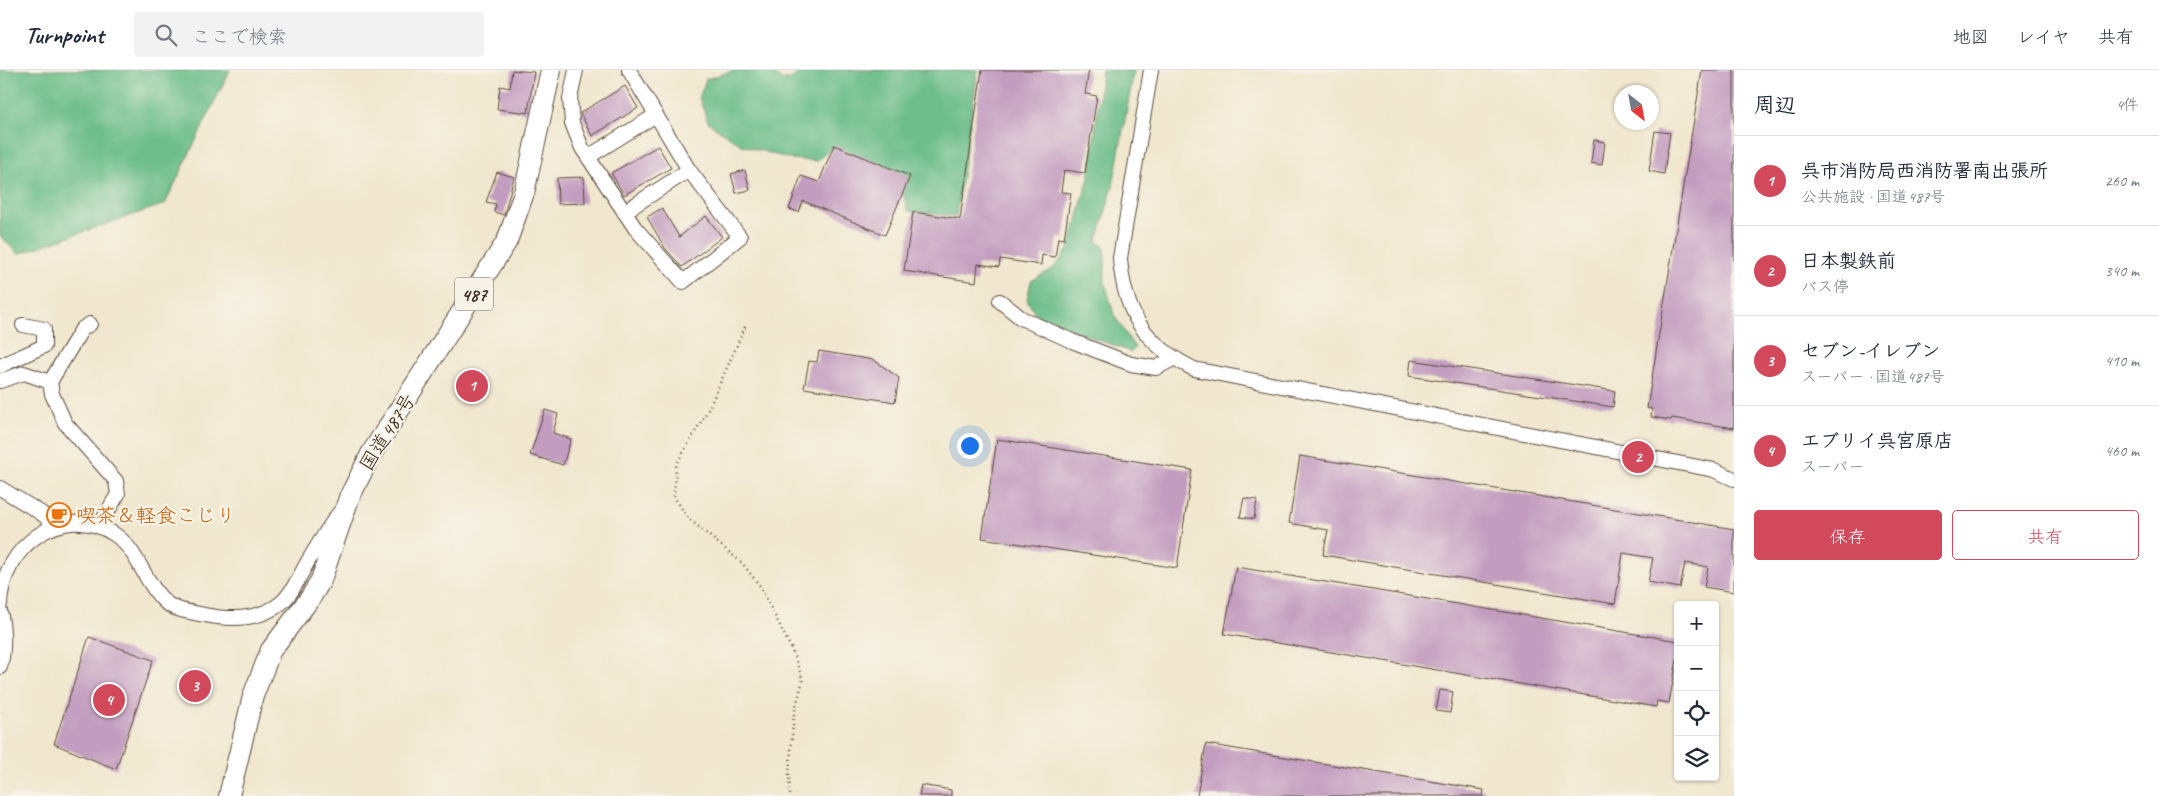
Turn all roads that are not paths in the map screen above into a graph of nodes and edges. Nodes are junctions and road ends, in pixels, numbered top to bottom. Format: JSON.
{"nodes":[{"id":1,"x":551,"y":70,"type":"edge"},
{"id":2,"x":576,"y":70,"type":"edge"},
{"id":3,"x":629,"y":70,"type":"edge"},
{"id":4,"x":1151,"y":70,"type":"edge"},
{"id":5,"x":656,"y":115,"type":"junction"},
{"id":6,"x":588,"y":157,"type":"junction"},
{"id":7,"x":689,"y":170,"type":"junction"},
{"id":8,"x":624,"y":212,"type":"junction"},
{"id":9,"x":1000,"y":301,"type":"dead end"},
{"id":10,"x":90,"y":324,"type":"dead end"},
{"id":11,"x":23,"y":325,"type":"dead end"},
{"id":12,"x":1173,"y":359,"type":"junction"},
{"id":13,"x":0,"y":366,"type":"edge"},
{"id":14,"x":0,"y":381,"type":"edge"},
{"id":15,"x":50,"y":382,"type":"junction"},
{"id":16,"x":1734,"y":479,"type":"edge"},
{"id":17,"x":0,"y":488,"type":"edge"},
{"id":18,"x":349,"y":498,"type":"junction"},
{"id":19,"x":57,"y":526,"type":"junction"},
{"id":20,"x":99,"y":526,"type":"junction"},
{"id":21,"x":0,"y":591,"type":"edge"},
{"id":22,"x":0,"y":604,"type":"edge"},
{"id":23,"x":0,"y":611,"type":"edge"},
{"id":24,"x":0,"y":667,"type":"edge"},
{"id":25,"x":229,"y":796,"type":"edge"}],
"edges":[{"from":1,"to":18,"type":"highway","name":"国道487号","number":"487"},
{"from":2,"to":6,"type":"street"},
{"from":3,"to":5,"type":"street"},
{"from":4,"to":12,"type":"street"},
{"from":5,"to":6,"type":"street"},
{"from":5,"to":7,"type":"street"},
{"from":6,"to":8,"type":"street"},
{"from":7,"to":8,"type":"street"},
{"from":7,"to":8,"type":"street"},
{"from":9,"to":12,"type":"street"},
{"from":10,"to":15,"type":"street"},
{"from":11,"to":13,"type":"street"},
{"from":12,"to":16,"type":"street"},
{"from":14,"to":15,"type":"street"},
{"from":15,"to":20,"type":"street"},
{"from":17,"to":19,"type":"street"},
{"from":18,"to":20,"type":"street"},
{"from":18,"to":25,"type":"highway","name":"国道487号","number":"487"},
{"from":19,"to":20,"type":"street"},
{"from":19,"to":21,"type":"street"},
{"from":21,"to":22,"type":"street"},
{"from":23,"to":24,"type":"street"}]}
